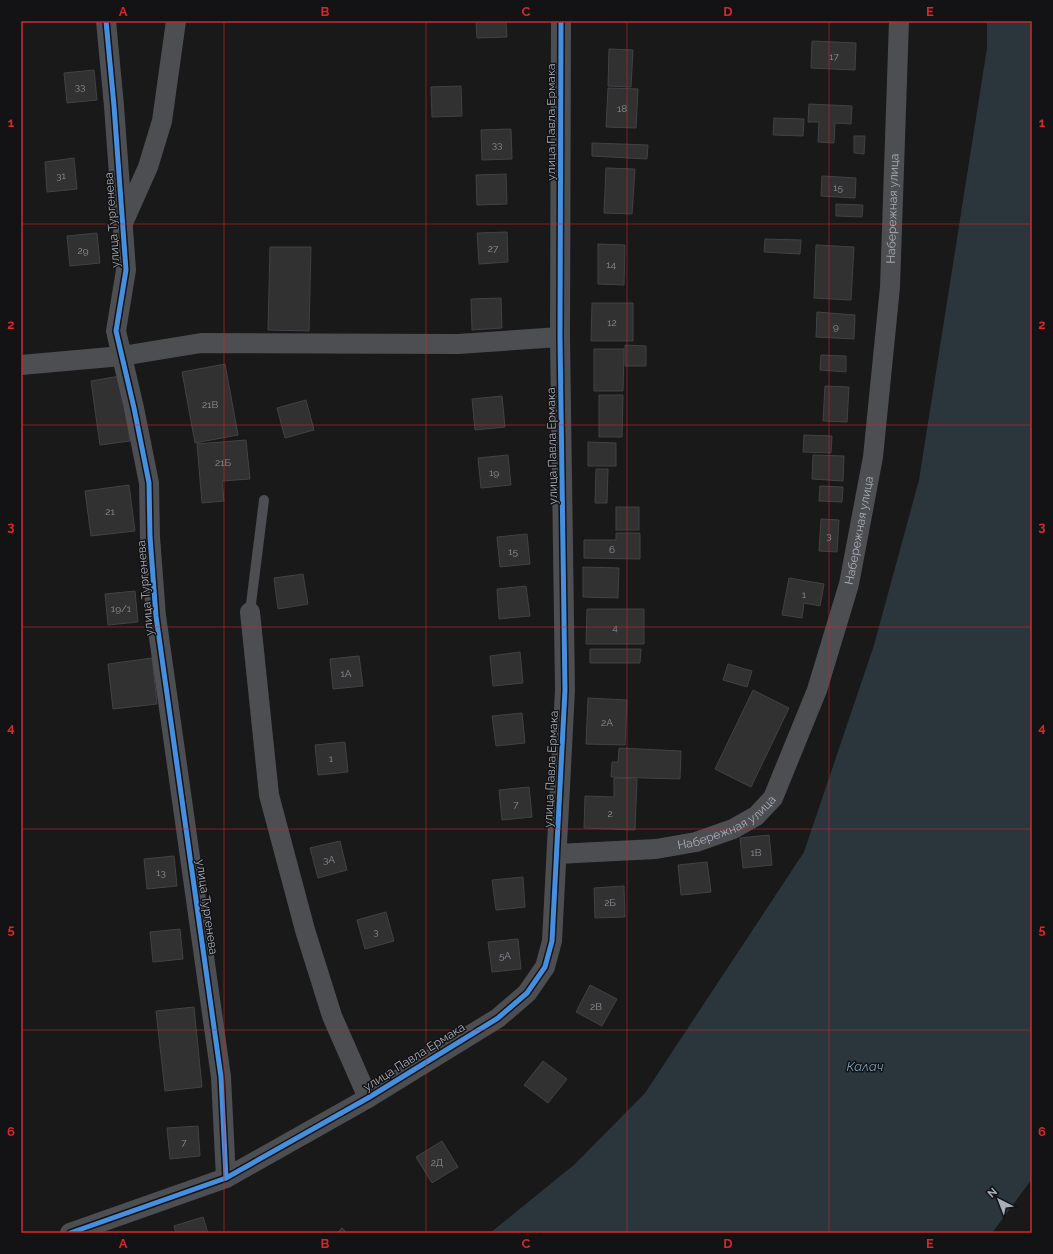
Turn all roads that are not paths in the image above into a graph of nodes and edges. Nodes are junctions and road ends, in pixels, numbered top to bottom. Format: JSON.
{"nodes":[{"id":1,"x":106,"y":21,"type":"edge"},
{"id":2,"x":176,"y":21,"type":"edge"},
{"id":3,"x":562,"y":21,"type":"edge"},
{"id":4,"x":899,"y":21,"type":"edge"},
{"id":5,"x":123,"y":224,"type":"junction"},
{"id":6,"x":560,"y":337,"type":"junction"},
{"id":7,"x":122,"y":356,"type":"junction"},
{"id":8,"x":21,"y":365,"type":"edge"},
{"id":9,"x":264,"y":500,"type":"dead end"},
{"id":10,"x":250,"y":612,"type":"joint"},
{"id":11,"x":557,"y":854,"type":"junction"},
{"id":12,"x":368,"y":1098,"type":"junction"},
{"id":13,"x":226,"y":1178,"type":"junction"},
{"id":14,"x":70,"y":1233,"type":"edge"}],
"edges":[{"from":1,"to":5,"type":"street","name":"улица Тургенева"},
{"from":2,"to":5,"type":"street"},
{"from":3,"to":6,"type":"street","name":"улица Павла Ермака"},
{"from":4,"to":11,"type":"street","name":"Набережная улица"},
{"from":5,"to":7,"type":"street","name":"улица Тургенева"},
{"from":6,"to":7,"type":"street"},
{"from":6,"to":11,"type":"street","name":"улица Павла Ермака"},
{"from":7,"to":8,"type":"street"},
{"from":7,"to":13,"type":"street","name":"улица Тургенева"},
{"from":9,"to":10,"type":"lane"},
{"from":10,"to":12,"type":"street"},
{"from":11,"to":12,"type":"street","name":"улица Павла Ермака"},
{"from":12,"to":13,"type":"street","name":"улица Павла Ермака"},
{"from":13,"to":14,"type":"street","name":"улица Павла Ермака"}]}
